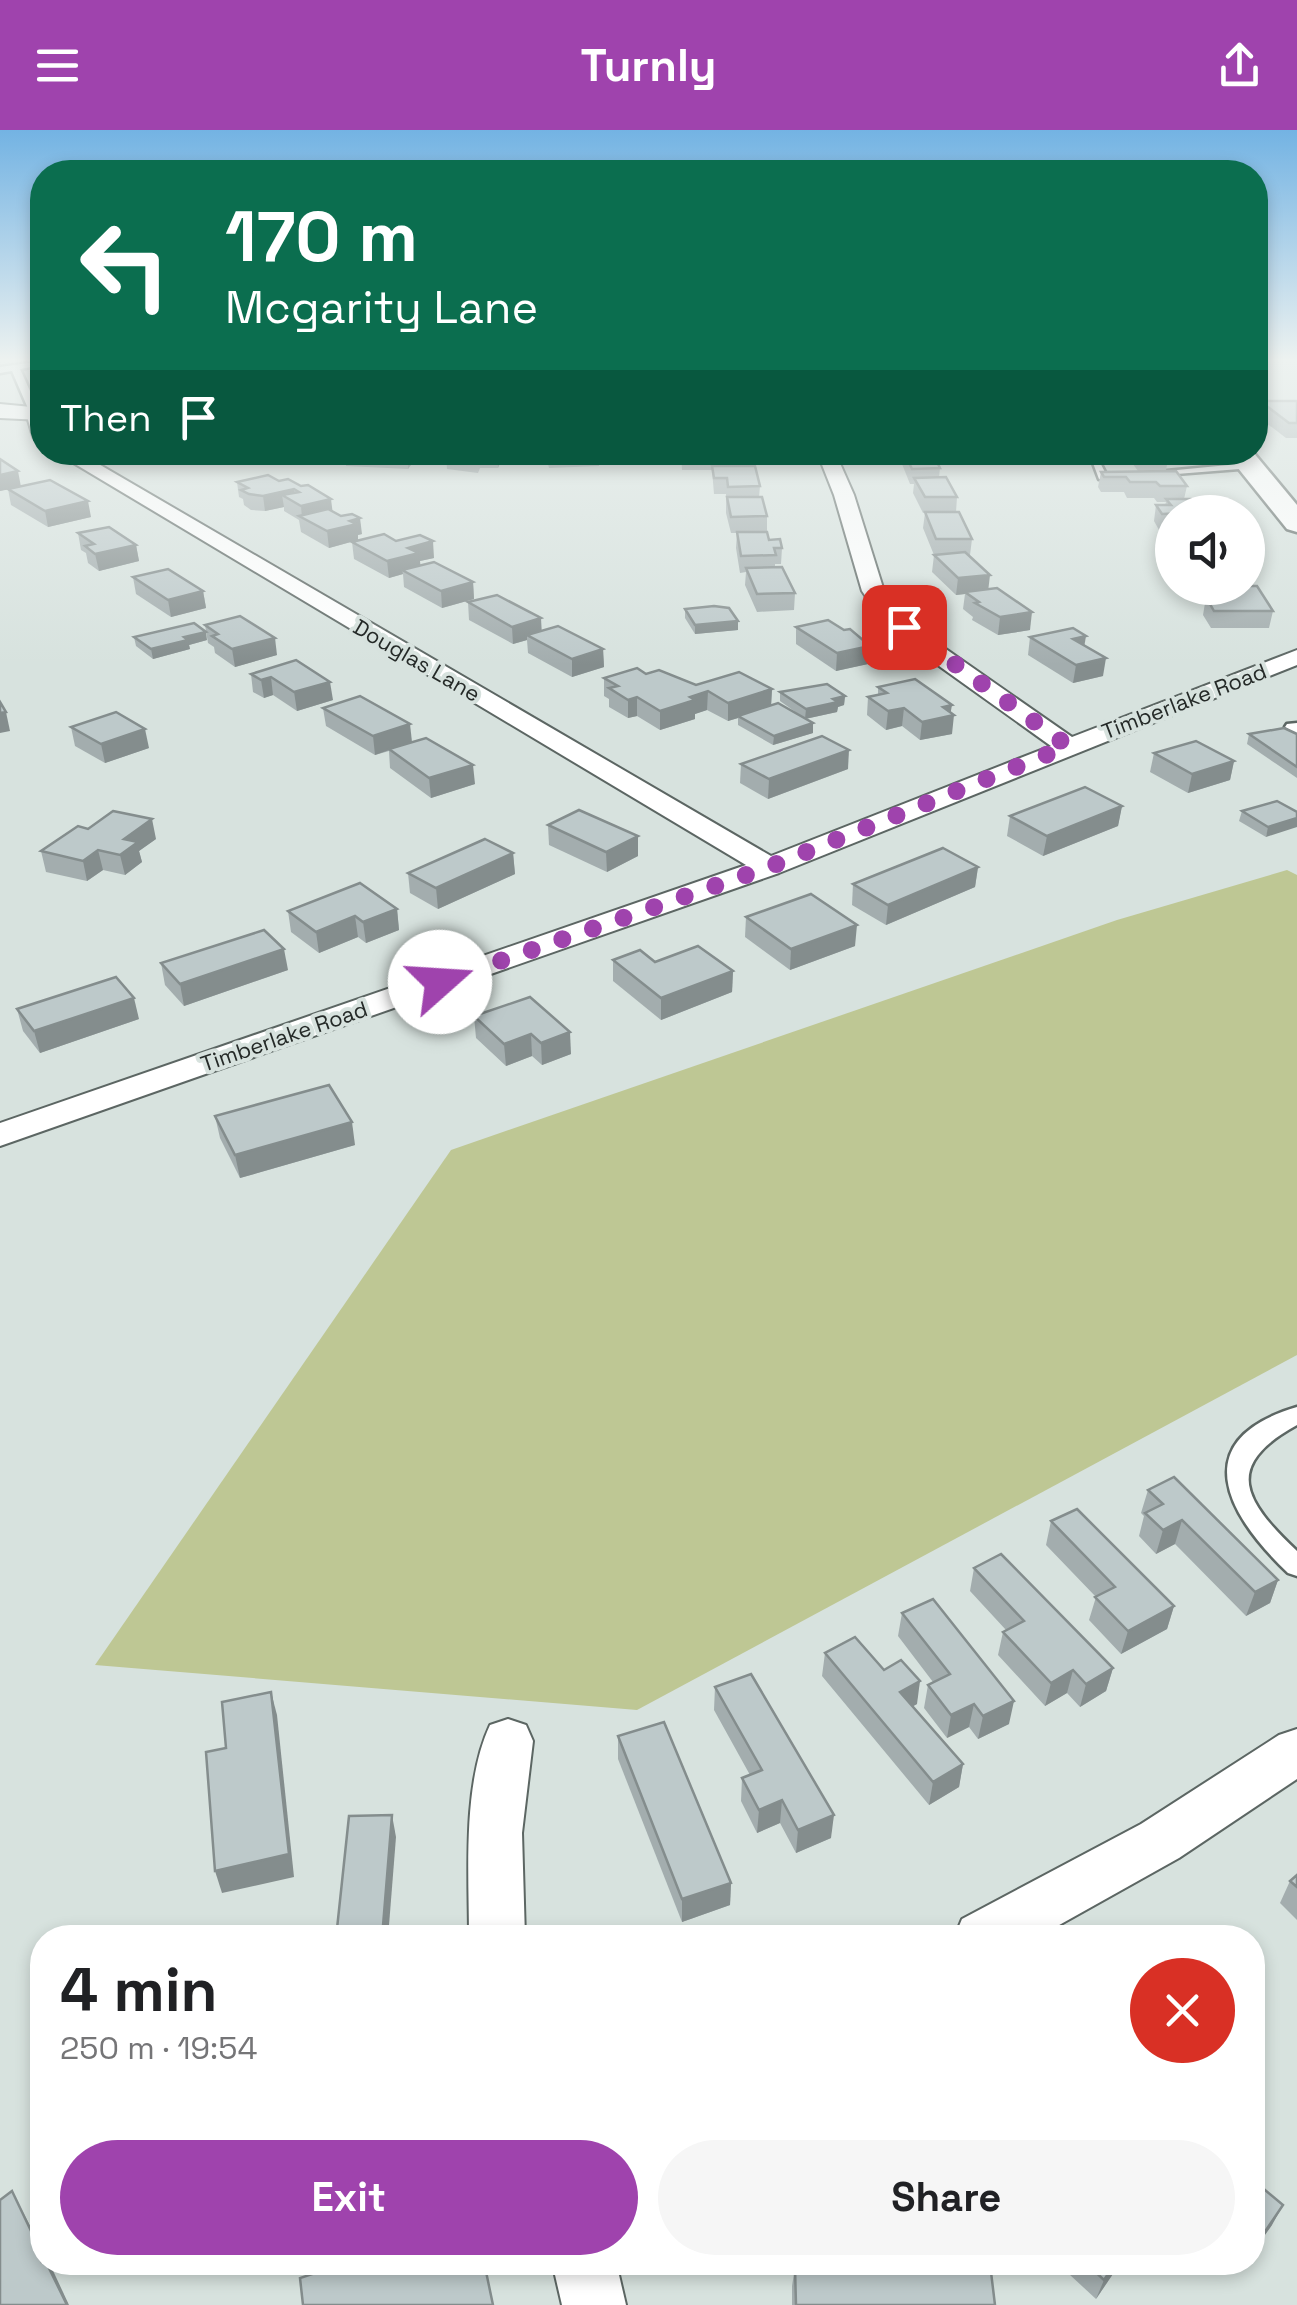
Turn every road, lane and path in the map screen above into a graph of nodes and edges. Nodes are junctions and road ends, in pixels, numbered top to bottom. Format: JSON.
{"nodes":[{"id":1,"x":86,"y":465,"type":"edge"},
{"id":2,"x":831,"y":465,"type":"edge"},
{"id":3,"x":1096,"y":465,"type":"edge"},
{"id":4,"x":1193,"y":465,"type":"edge"},
{"id":5,"x":1248,"y":465,"type":"edge"},
{"id":6,"x":1297,"y":523,"type":"edge"},
{"id":7,"x":1297,"y":658,"type":"edge"},
{"id":8,"x":1068,"y":746,"type":"junction"},
{"id":9,"x":769,"y":867,"type":"junction"},
{"id":10,"x":0,"y":1135,"type":"edge"},
{"id":11,"x":1297,"y":1415,"type":"edge"},
{"id":12,"x":1297,"y":1566,"type":"edge"},
{"id":13,"x":508,"y":1742,"type":"dead end"},
{"id":14,"x":1297,"y":1751,"type":"edge"},
{"id":15,"x":498,"y":1925,"type":"edge"},
{"id":16,"x":1006,"y":1925,"type":"edge"},
{"id":17,"x":587,"y":2275,"type":"edge"},
{"id":18,"x":594,"y":2305,"type":"edge"}],
"edges":[{"from":1,"to":9,"type":"street","name":"Douglas Lane"},
{"from":2,"to":8,"type":"street"},
{"from":3,"to":4,"type":"lane"},
{"from":5,"to":6,"type":"main road"},
{"from":7,"to":8,"type":"street","name":"Timberlake Road"},
{"from":8,"to":9,"type":"street","name":"Timberlake Road"},
{"from":9,"to":10,"type":"street","name":"Timberlake Road"},
{"from":11,"to":12,"type":"lane"},
{"from":13,"to":15,"type":"street"},
{"from":14,"to":16,"type":"street"},
{"from":17,"to":18,"type":"street"}]}
